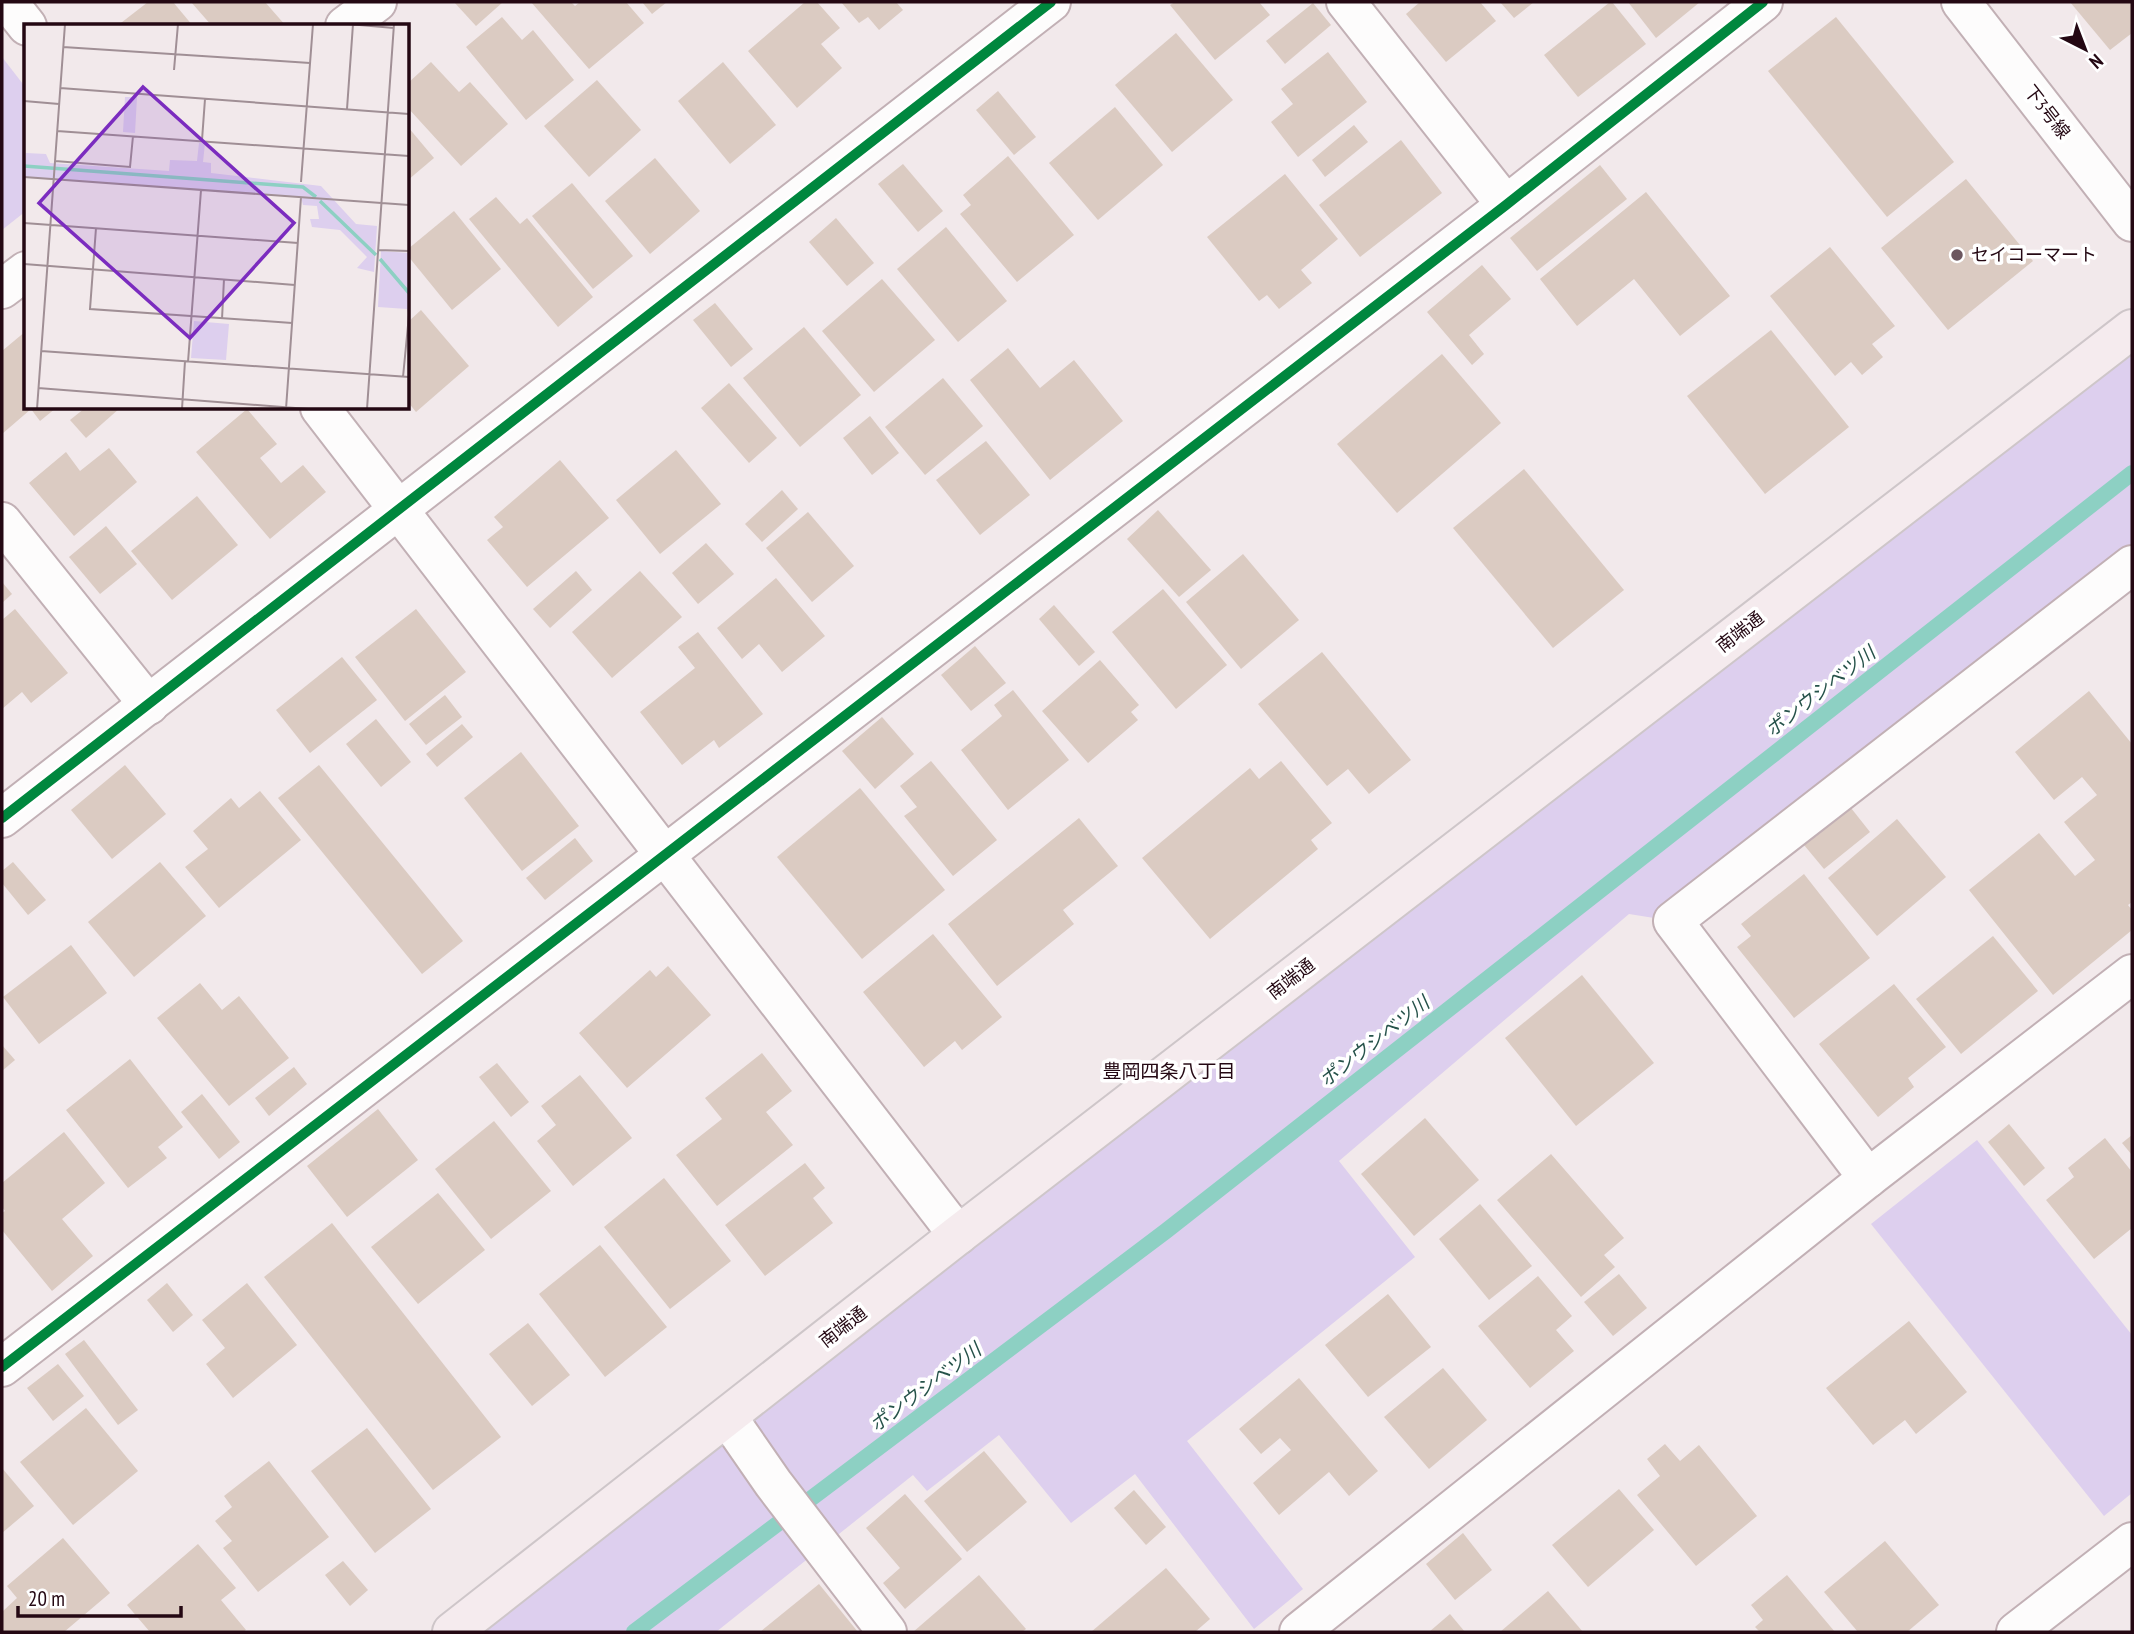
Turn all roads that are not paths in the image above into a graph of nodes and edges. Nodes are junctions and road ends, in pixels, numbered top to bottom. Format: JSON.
{"nodes":[{"id":1,"x":8,"y":2,"type":"edge"},
{"id":2,"x":377,"y":2,"type":"edge"},
{"id":3,"x":1051,"y":2,"type":"edge"},
{"id":4,"x":1346,"y":2,"type":"edge"},
{"id":5,"x":1763,"y":2,"type":"edge"},
{"id":6,"x":1961,"y":2,"type":"edge"},
{"id":7,"x":25,"y":24,"type":"edge"},
{"id":8,"x":348,"y":24,"type":"edge"},
{"id":9,"x":1506,"y":205,"type":"junction"},
{"id":10,"x":2132,"y":222,"type":"edge"},
{"id":11,"x":24,"y":272,"type":"edge"},
{"id":12,"x":2,"y":289,"type":"edge"},
{"id":13,"x":2132,"y":329,"type":"edge"},
{"id":14,"x":322,"y":410,"type":"edge"},
{"id":15,"x":398,"y":510,"type":"junction"},
{"id":16,"x":2,"y":522,"type":"edge"},
{"id":17,"x":2132,"y":565,"type":"edge"},
{"id":18,"x":149,"y":705,"type":"junction"},
{"id":19,"x":2,"y":818,"type":"edge"},
{"id":20,"x":665,"y":855,"type":"junction"},
{"id":21,"x":2132,"y":974,"type":"edge"},
{"id":22,"x":1868,"y":1178,"type":"junction"},
{"id":23,"x":958,"y":1235,"type":"junction"},
{"id":24,"x":2,"y":1367,"type":"edge"},
{"id":25,"x":728,"y":1418,"type":"junction"},
{"id":26,"x":2132,"y":1542,"type":"edge"},
{"id":27,"x":452,"y":1632,"type":"edge"},
{"id":28,"x":887,"y":1632,"type":"edge"},
{"id":29,"x":1298,"y":1632,"type":"edge"},
{"id":30,"x":2016,"y":1632,"type":"edge"}],
"edges":[{"from":1,"to":7,"type":"street"},
{"from":2,"to":8,"type":"street"},
{"from":3,"to":15,"type":"street"},
{"from":4,"to":9,"type":"street"},
{"from":5,"to":9,"type":"street"},
{"from":6,"to":10,"type":"street","name":"下3号線"},
{"from":9,"to":20,"type":"street"},
{"from":11,"to":12,"type":"street"},
{"from":13,"to":23,"type":"main road","name":"南端通"},
{"from":14,"to":15,"type":"street"},
{"from":15,"to":18,"type":"street"},
{"from":15,"to":20,"type":"street"},
{"from":16,"to":18,"type":"street"},
{"from":17,"to":22,"type":"street"},
{"from":18,"to":19,"type":"street"},
{"from":20,"to":23,"type":"street"},
{"from":20,"to":24,"type":"street"},
{"from":21,"to":22,"type":"street"},
{"from":22,"to":29,"type":"street"},
{"from":23,"to":25,"type":"main road","name":"南端通"},
{"from":25,"to":27,"type":"main road","name":"南端通"},
{"from":25,"to":28,"type":"street"},
{"from":26,"to":30,"type":"street"}]}
